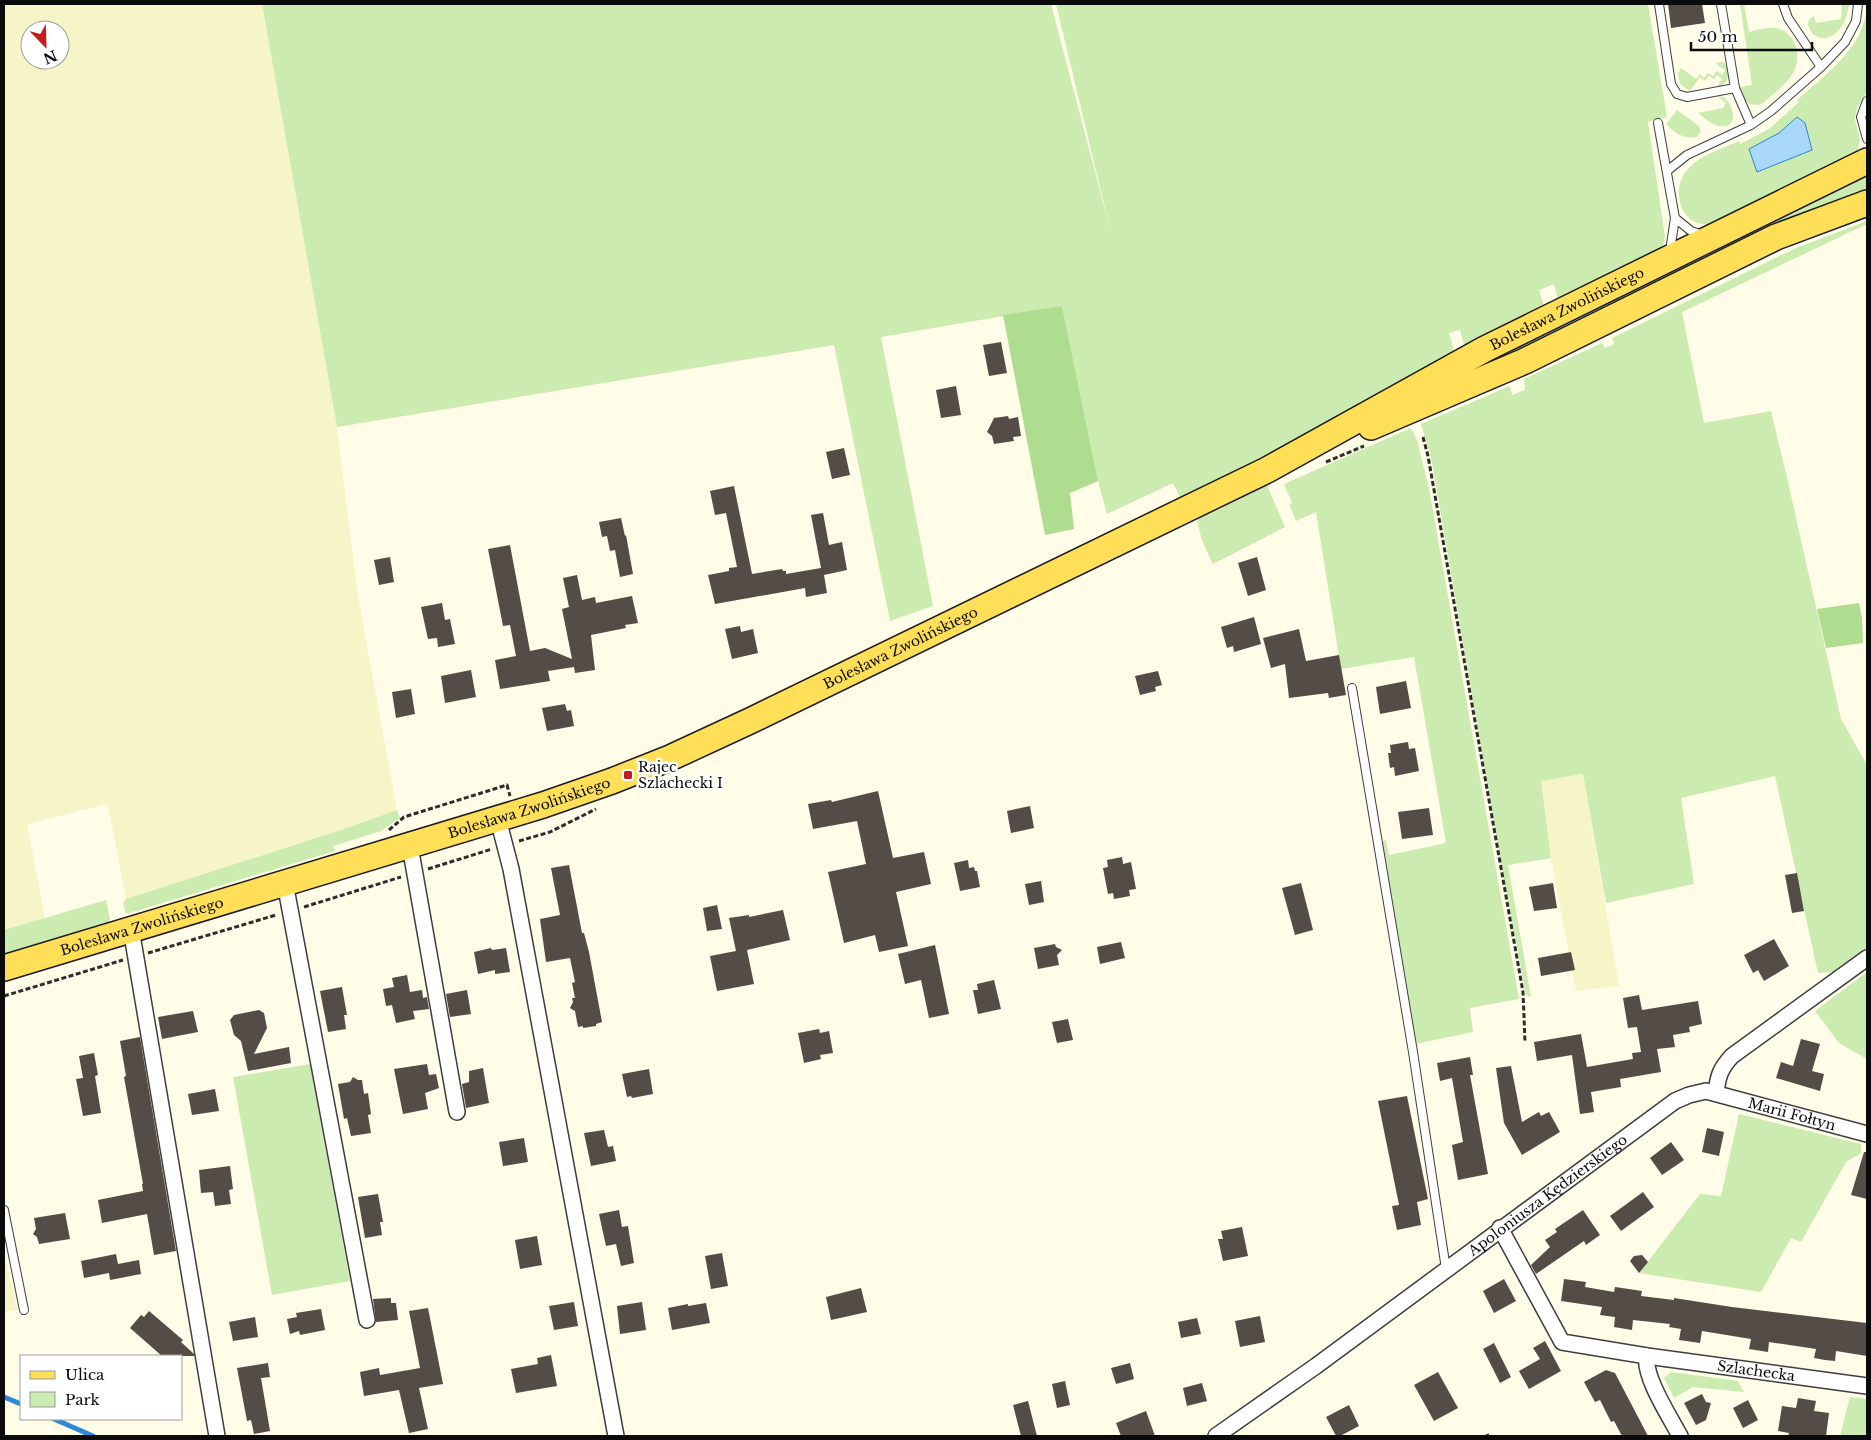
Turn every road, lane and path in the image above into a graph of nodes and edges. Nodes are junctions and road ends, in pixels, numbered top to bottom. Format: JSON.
{"nodes":[{"id":1,"x":1659,"y":4,"type":"edge"},
{"id":2,"x":1721,"y":4,"type":"edge"},
{"id":3,"x":1783,"y":4,"type":"edge"},
{"id":4,"x":1858,"y":4,"type":"edge"},
{"id":5,"x":1821,"y":67,"type":"junction"},
{"id":6,"x":1736,"y":88,"type":"junction"},
{"id":7,"x":1867,"y":101,"type":"edge"},
{"id":8,"x":1658,"y":123,"type":"dead end"},
{"id":9,"x":1751,"y":125,"type":"junction"},
{"id":10,"x":1867,"y":139,"type":"edge"},
{"id":11,"x":1867,"y":161,"type":"edge"},
{"id":12,"x":1667,"y":171,"type":"junction"},
{"id":13,"x":1867,"y":203,"type":"edge"},
{"id":14,"x":1675,"y":218,"type":"junction"},
{"id":15,"x":1712,"y":238,"type":"junction"},
{"id":16,"x":1669,"y":258,"type":"junction"},
{"id":17,"x":1423,"y":437,"type":"dead end"},
{"id":18,"x":1274,"y":467,"type":"junction"},
{"id":19,"x":1352,"y":688,"type":"dead end"},
{"id":20,"x":604,"y":806,"type":"dead end"},
{"id":21,"x":498,"y":820,"type":"junction"},
{"id":22,"x":505,"y":845,"type":"junction"},
{"id":23,"x":410,"y":846,"type":"junction"},
{"id":24,"x":415,"y":873,"type":"junction"},
{"id":25,"x":285,"y":883,"type":"junction"},
{"id":26,"x":290,"y":911,"type":"junction"},
{"id":27,"x":131,"y":929,"type":"junction"},
{"id":28,"x":136,"y":956,"type":"junction"},
{"id":29,"x":1867,"y":958,"type":"edge"},
{"id":30,"x":4,"y":968,"type":"edge"},
{"id":31,"x":4,"y":996,"type":"edge"},
{"id":32,"x":1525,"y":1042,"type":"dead end"},
{"id":33,"x":1716,"y":1093,"type":"junction"},
{"id":34,"x":457,"y":1112,"type":"dead end"},
{"id":35,"x":1867,"y":1134,"type":"edge"},
{"id":36,"x":4,"y":1210,"type":"edge"},
{"id":37,"x":1500,"y":1228,"type":"junction"},
{"id":38,"x":1446,"y":1269,"type":"junction"},
{"id":39,"x":24,"y":1310,"type":"dead end"},
{"id":40,"x":367,"y":1320,"type":"dead end"},
{"id":41,"x":1646,"y":1356,"type":"junction"},
{"id":42,"x":1867,"y":1386,"type":"edge"},
{"id":43,"x":217,"y":1436,"type":"edge"},
{"id":44,"x":616,"y":1436,"type":"edge"},
{"id":45,"x":1216,"y":1436,"type":"edge"},
{"id":46,"x":1680,"y":1436,"type":"edge"}],
"edges":[{"from":1,"to":6,"type":"lane"},
{"from":2,"to":6,"type":"lane"},
{"from":3,"to":5,"type":"lane"},
{"from":4,"to":5,"type":"lane"},
{"from":5,"to":9,"type":"lane"},
{"from":6,"to":9,"type":"lane"},
{"from":7,"to":10,"type":"lane"},
{"from":8,"to":12,"type":"lane"},
{"from":9,"to":12,"type":"lane"},
{"from":11,"to":15,"type":"main road","name":"Bolesława Zwolińskiego"},
{"from":12,"to":14,"type":"lane"},
{"from":13,"to":18,"type":"main road","name":"Bolesława Zwolińskiego"},
{"from":14,"to":15,"type":"lane"},
{"from":14,"to":16,"type":"lane"},
{"from":15,"to":16,"type":"main road","name":"Bolesława Zwolińskiego"},
{"from":16,"to":18,"type":"main road","name":"Bolesława Zwolińskiego"},
{"from":17,"to":32,"type":"path"},
{"from":18,"to":21,"type":"main road","name":"Bolesława Zwolińskiego"},
{"from":19,"to":38,"type":"lane"},
{"from":20,"to":22,"type":"path"},
{"from":21,"to":22,"type":"street"},
{"from":21,"to":23,"type":"main road","name":"Bolesława Zwolińskiego"},
{"from":22,"to":24,"type":"path"},
{"from":22,"to":44,"type":"street"},
{"from":23,"to":24,"type":"street"},
{"from":23,"to":25,"type":"main road","name":"Bolesława Zwolińskiego"},
{"from":24,"to":26,"type":"path"},
{"from":24,"to":34,"type":"street"},
{"from":25,"to":26,"type":"street"},
{"from":25,"to":27,"type":"main road","name":"Bolesława Zwolińskiego"},
{"from":26,"to":28,"type":"path"},
{"from":26,"to":40,"type":"street"},
{"from":27,"to":28,"type":"street"},
{"from":27,"to":30,"type":"main road","name":"Bolesława Zwolińskiego"},
{"from":28,"to":31,"type":"path"},
{"from":28,"to":43,"type":"street"},
{"from":29,"to":33,"type":"street"},
{"from":33,"to":35,"type":"street","name":"Marii Fołtyn"},
{"from":33,"to":37,"type":"street","name":"Apoloniusza Kędzierskiego"},
{"from":36,"to":39,"type":"lane"},
{"from":37,"to":38,"type":"street","name":"Apoloniusza Kędzierskiego"},
{"from":37,"to":41,"type":"street","name":"Szlachecka"},
{"from":38,"to":45,"type":"street","name":"Apoloniusza Kędzierskiego"},
{"from":41,"to":42,"type":"street","name":"Szlachecka"},
{"from":41,"to":46,"type":"street"}]}
